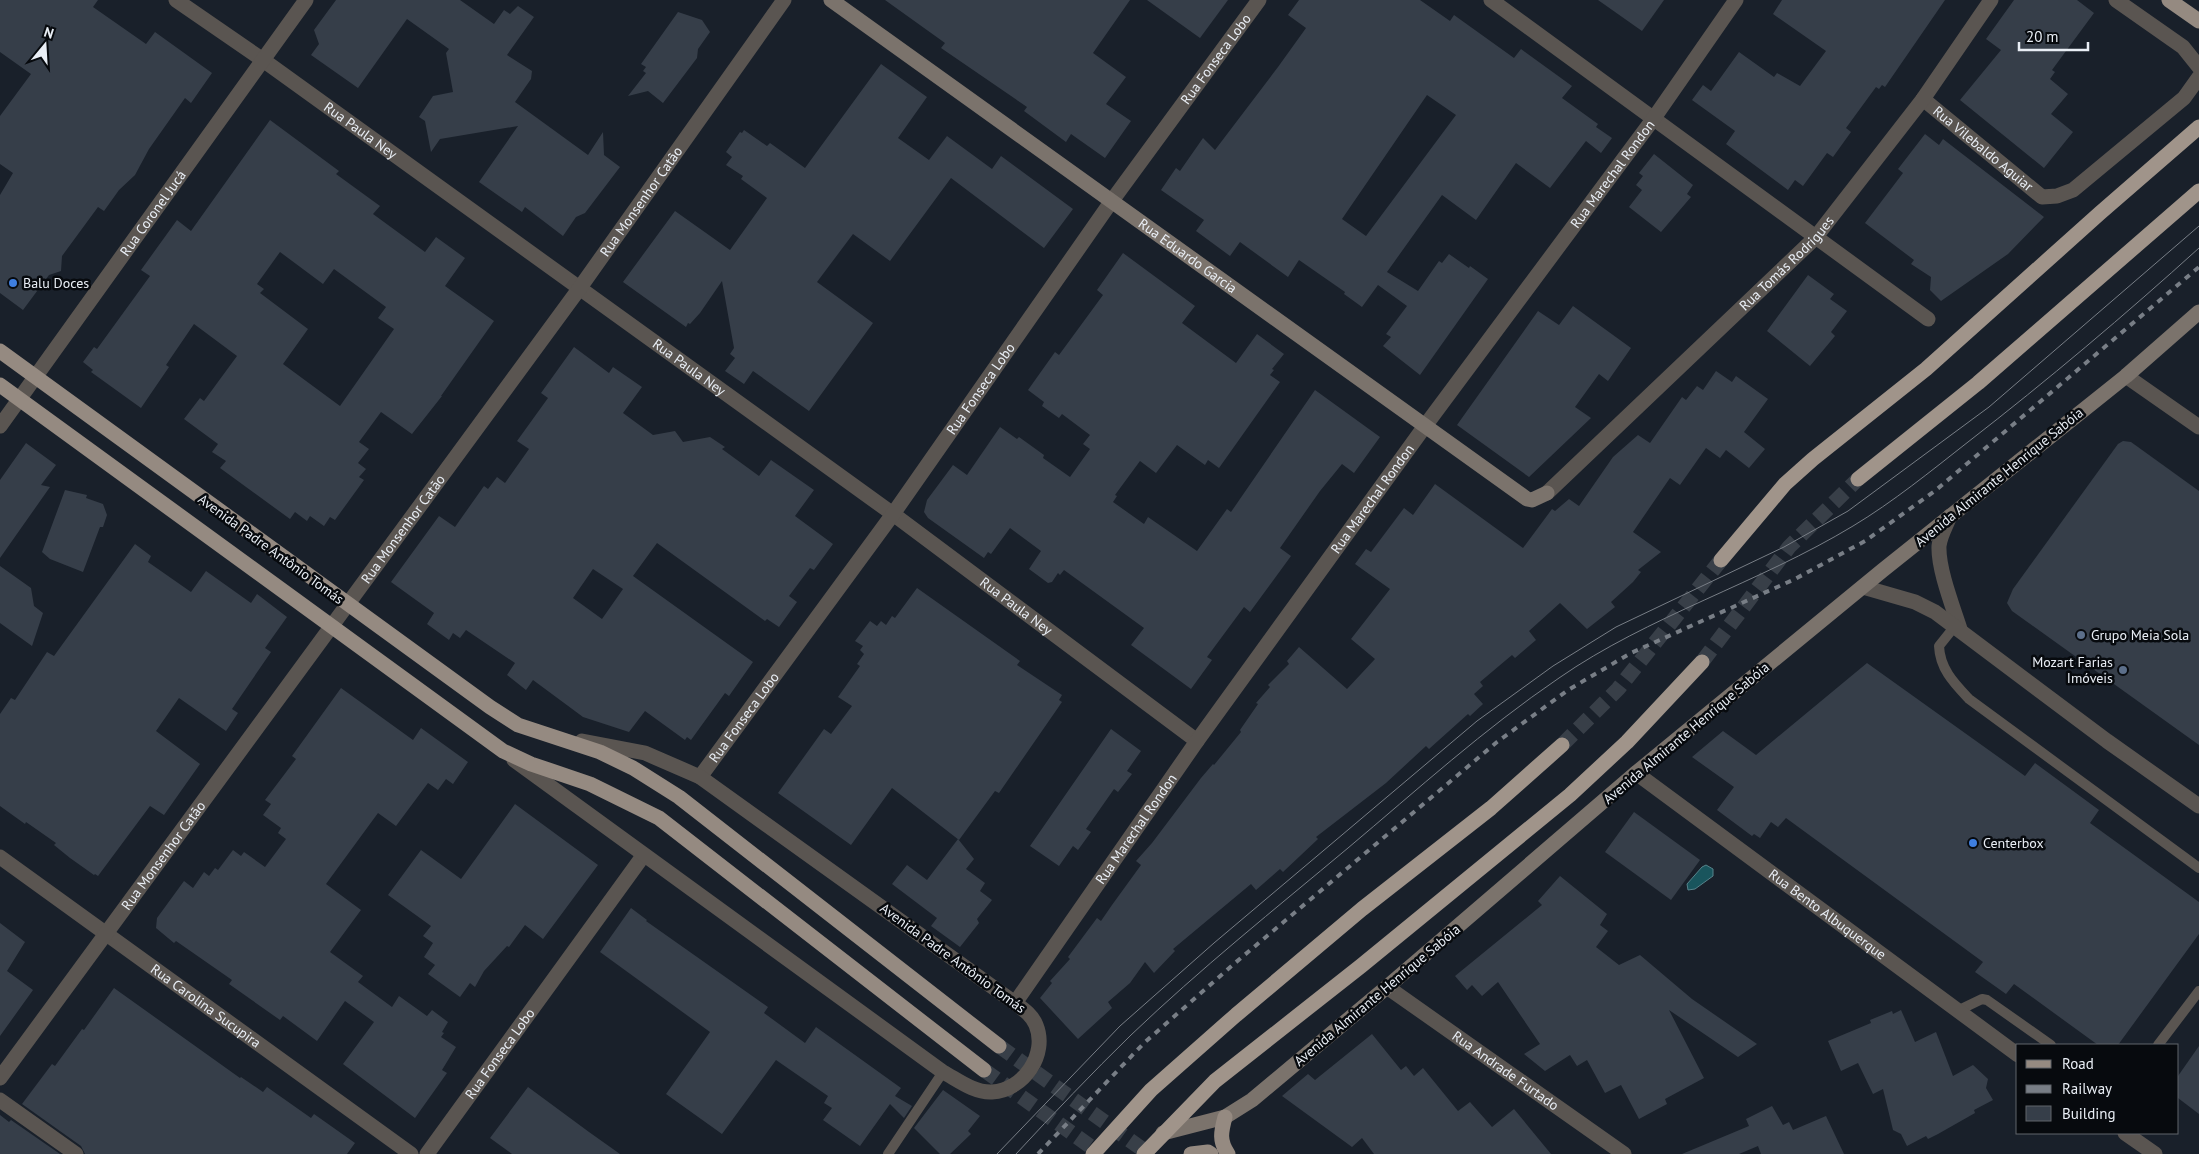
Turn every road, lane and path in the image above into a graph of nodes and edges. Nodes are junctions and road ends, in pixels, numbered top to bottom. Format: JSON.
{"nodes":[{"id":1,"x":176,"y":0,"type":"edge"},
{"id":2,"x":306,"y":0,"type":"edge"},
{"id":3,"x":784,"y":0,"type":"edge"},
{"id":4,"x":831,"y":0,"type":"edge"},
{"id":5,"x":1259,"y":0,"type":"edge"},
{"id":6,"x":1491,"y":0,"type":"edge"},
{"id":7,"x":1736,"y":0,"type":"edge"},
{"id":8,"x":1991,"y":0,"type":"edge"},
{"id":9,"x":2116,"y":0,"type":"edge"},
{"id":10,"x":2169,"y":0,"type":"edge"},
{"id":11,"x":2199,"y":22,"type":"edge"},
{"id":12,"x":2183,"y":47,"type":"junction"},
{"id":13,"x":2199,"y":47,"type":"edge"},
{"id":14,"x":263,"y":60,"type":"junction"},
{"id":15,"x":2199,"y":67,"type":"edge"},
{"id":16,"x":2199,"y":77,"type":"edge"},
{"id":17,"x":1923,"y":99,"type":"junction"},
{"id":18,"x":1654,"y":118,"type":"junction"},
{"id":19,"x":2199,"y":127,"type":"edge"},
{"id":20,"x":2199,"y":191,"type":"edge"},
{"id":21,"x":1111,"y":202,"type":"junction"},
{"id":22,"x":1815,"y":238,"type":"junction"},
{"id":23,"x":579,"y":289,"type":"junction"},
{"id":24,"x":2199,"y":312,"type":"edge"},
{"id":25,"x":1928,"y":319,"type":"dead end"},
{"id":26,"x":0,"y":350,"type":"edge"},
{"id":27,"x":36,"y":376,"type":"junction"},
{"id":28,"x":2126,"y":376,"type":"junction"},
{"id":29,"x":0,"y":385,"type":"edge"},
{"id":30,"x":19,"y":399,"type":"junction"},
{"id":31,"x":0,"y":426,"type":"edge"},
{"id":32,"x":1425,"y":426,"type":"junction"},
{"id":33,"x":2199,"y":427,"type":"edge"},
{"id":34,"x":1858,"y":479,"type":"tunnel mouth"},
{"id":35,"x":1546,"y":493,"type":"joint"},
{"id":36,"x":893,"y":514,"type":"junction"},
{"id":37,"x":1950,"y":516,"type":"junction"},
{"id":38,"x":1721,"y":560,"type":"tunnel mouth"},
{"id":39,"x":1863,"y":587,"type":"junction"},
{"id":40,"x":347,"y":604,"type":"junction"},
{"id":41,"x":330,"y":626,"type":"junction"},
{"id":42,"x":1958,"y":628,"type":"junction"},
{"id":43,"x":1702,"y":662,"type":"tunnel mouth"},
{"id":44,"x":550,"y":735,"type":"junction"},
{"id":45,"x":1197,"y":741,"type":"junction"},
{"id":46,"x":1562,"y":745,"type":"tunnel mouth"},
{"id":47,"x":502,"y":751,"type":"junction"},
{"id":48,"x":1636,"y":773,"type":"junction"},
{"id":49,"x":700,"y":777,"type":"junction"},
{"id":50,"x":2199,"y":806,"type":"edge"},
{"id":51,"x":643,"y":856,"type":"junction"},
{"id":52,"x":0,"y":857,"type":"edge"},
{"id":53,"x":2199,"y":868,"type":"edge"},
{"id":54,"x":104,"y":934,"type":"junction"},
{"id":55,"x":1387,"y":987,"type":"junction"},
{"id":56,"x":2197,"y":996,"type":"edge"},
{"id":57,"x":1015,"y":1003,"type":"junction"},
{"id":58,"x":1957,"y":1011,"type":"junction"},
{"id":59,"x":2050,"y":1044,"type":"edge"},
{"id":60,"x":2159,"y":1044,"type":"edge"},
{"id":61,"x":999,"y":1046,"type":"tunnel mouth"},
{"id":62,"x":2016,"y":1054,"type":"edge"},
{"id":63,"x":984,"y":1070,"type":"tunnel mouth"},
{"id":64,"x":943,"y":1072,"type":"junction"},
{"id":65,"x":0,"y":1078,"type":"edge"},
{"id":66,"x":0,"y":1100,"type":"edge"},
{"id":67,"x":1225,"y":1117,"type":"junction"},
{"id":68,"x":1163,"y":1132,"type":"junction"},
{"id":69,"x":2126,"y":1134,"type":"edge"},
{"id":70,"x":76,"y":1154,"type":"edge"},
{"id":71,"x":412,"y":1154,"type":"edge"},
{"id":72,"x":428,"y":1154,"type":"edge"},
{"id":73,"x":888,"y":1154,"type":"edge"},
{"id":74,"x":1092,"y":1154,"type":"edge"},
{"id":75,"x":1144,"y":1154,"type":"edge"},
{"id":76,"x":1191,"y":1154,"type":"edge"},
{"id":77,"x":1211,"y":1154,"type":"edge"},
{"id":78,"x":1228,"y":1154,"type":"edge"},
{"id":79,"x":1624,"y":1154,"type":"edge"},
{"id":80,"x":2155,"y":1154,"type":"edge"}],
"edges":[{"from":1,"to":14,"type":"street","name":"Rua Paula Ney"},
{"from":2,"to":14,"type":"street","name":"Rua Coronel Jucá"},
{"from":3,"to":23,"type":"street","name":"Rua Monsenhor Catão"},
{"from":4,"to":21,"type":"main road","name":"Rua Eduardo Garcia"},
{"from":5,"to":21,"type":"street","name":"Rua Fonseca Lobo"},
{"from":6,"to":18,"type":"street"},
{"from":7,"to":18,"type":"street","name":"Rua Marechal Rondon"},
{"from":8,"to":17,"type":"street","name":"Rua Tomás Rodrigues"},
{"from":9,"to":12,"type":"street"},
{"from":10,"to":11,"type":"main road"},
{"from":12,"to":13,"type":"street"},
{"from":12,"to":15,"type":"street"},
{"from":14,"to":23,"type":"street","name":"Rua Paula Ney"},
{"from":14,"to":27,"type":"street","name":"Rua Coronel Jucá"},
{"from":16,"to":17,"type":"street","name":"Rua Vilebaldo Aguiar"},
{"from":17,"to":22,"type":"street","name":"Rua Tomás Rodrigues"},
{"from":18,"to":22,"type":"street"},
{"from":18,"to":32,"type":"street","name":"Rua Marechal Rondon"},
{"from":19,"to":38,"type":"highway"},
{"from":20,"to":34,"type":"highway"},
{"from":21,"to":32,"type":"main road","name":"Rua Eduardo Garcia"},
{"from":21,"to":36,"type":"street","name":"Rua Fonseca Lobo"},
{"from":22,"to":25,"type":"street"},
{"from":22,"to":35,"type":"street","name":"Rua Tomás Rodrigues"},
{"from":23,"to":36,"type":"street","name":"Rua Paula Ney"},
{"from":23,"to":40,"type":"street","name":"Rua Monsenhor Catão"},
{"from":24,"to":28,"type":"main road","name":"Avenida Almirante Henrique Sabóia"},
{"from":26,"to":27,"type":"main road","name":"Avenida Padre Antônio Tomás"},
{"from":27,"to":30,"type":"street","name":"Rua Coronel Jucá"},
{"from":27,"to":40,"type":"main road","name":"Avenida Padre Antônio Tomás"},
{"from":28,"to":33,"type":"street"},
{"from":28,"to":37,"type":"main road","name":"Avenida Almirante Henrique Sabóia"},
{"from":29,"to":30,"type":"main road","name":"Avenida Padre Antônio Tomás"},
{"from":30,"to":31,"type":"street","name":"Rua Coronel Jucá"},
{"from":30,"to":41,"type":"main road","name":"Avenida Padre Antônio Tomás"},
{"from":32,"to":35,"type":"main road","name":"Rua Eduardo Garcia"},
{"from":32,"to":45,"type":"street","name":"Rua Marechal Rondon"},
{"from":36,"to":45,"type":"street","name":"Rua Paula Ney"},
{"from":36,"to":49,"type":"street","name":"Rua Fonseca Lobo"},
{"from":37,"to":39,"type":"main road","name":"Avenida Almirante Henrique Sabóia"},
{"from":37,"to":42,"type":"street"},
{"from":39,"to":42,"type":"street"},
{"from":39,"to":48,"type":"main road","name":"Avenida Almirante Henrique Sabóia"},
{"from":40,"to":41,"type":"street","name":"Rua Monsenhor Catão"},
{"from":40,"to":44,"type":"main road","name":"Avenida Padre Antônio Tomás"},
{"from":41,"to":47,"type":"main road","name":"Avenida Padre Antônio Tomás"},
{"from":41,"to":54,"type":"street","name":"Rua Monsenhor Catão"},
{"from":42,"to":50,"type":"street"},
{"from":42,"to":53,"type":"lane"},
{"from":43,"to":68,"type":"highway","name":"Avenida Almirante Henrique Sabóia"},
{"from":44,"to":49,"type":"street","name":"Avenida Padre Antônio Tomás"},
{"from":44,"to":61,"type":"main road","name":"Avenida Padre Antônio Tomás"},
{"from":45,"to":57,"type":"street","name":"Rua Marechal Rondon"},
{"from":46,"to":74,"type":"highway"},
{"from":47,"to":51,"type":"street","name":"Avenida Padre Antônio Tomás"},
{"from":47,"to":63,"type":"main road","name":"Avenida Padre Antônio Tomás"},
{"from":48,"to":55,"type":"main road","name":"Avenida Almirante Henrique Sabóia"},
{"from":48,"to":58,"type":"street","name":"Rua Bento Albuquerque"},
{"from":49,"to":57,"type":"street","name":"Avenida Padre Antônio Tomás"},
{"from":51,"to":64,"type":"street","name":"Avenida Padre Antônio Tomás"},
{"from":51,"to":72,"type":"street","name":"Rua Fonseca Lobo"},
{"from":52,"to":54,"type":"street","name":"Rua Carolina Sucupira"},
{"from":54,"to":65,"type":"street","name":"Rua Monsenhor Catão"},
{"from":54,"to":71,"type":"street","name":"Rua Carolina Sucupira"},
{"from":55,"to":67,"type":"main road","name":"Avenida Almirante Henrique Sabóia"},
{"from":55,"to":79,"type":"street","name":"Rua Andrade Furtado"},
{"from":56,"to":60,"type":"lane"},
{"from":57,"to":64,"type":"street","name":"Avenida Padre Antônio Tomás"},
{"from":58,"to":59,"type":"lane"},
{"from":58,"to":62,"type":"street","name":"Rua Bento Albuquerque"},
{"from":64,"to":73,"type":"lane"},
{"from":66,"to":70,"type":"street"},
{"from":67,"to":68,"type":"main road","name":"Avenida Almirante Henrique Sabóia"},
{"from":67,"to":78,"type":"main road"},
{"from":68,"to":75,"type":"highway","name":"Avenida Almirante Henrique Sabóia"},
{"from":69,"to":80,"type":"street"},
{"from":76,"to":77,"type":"main road"}]}
